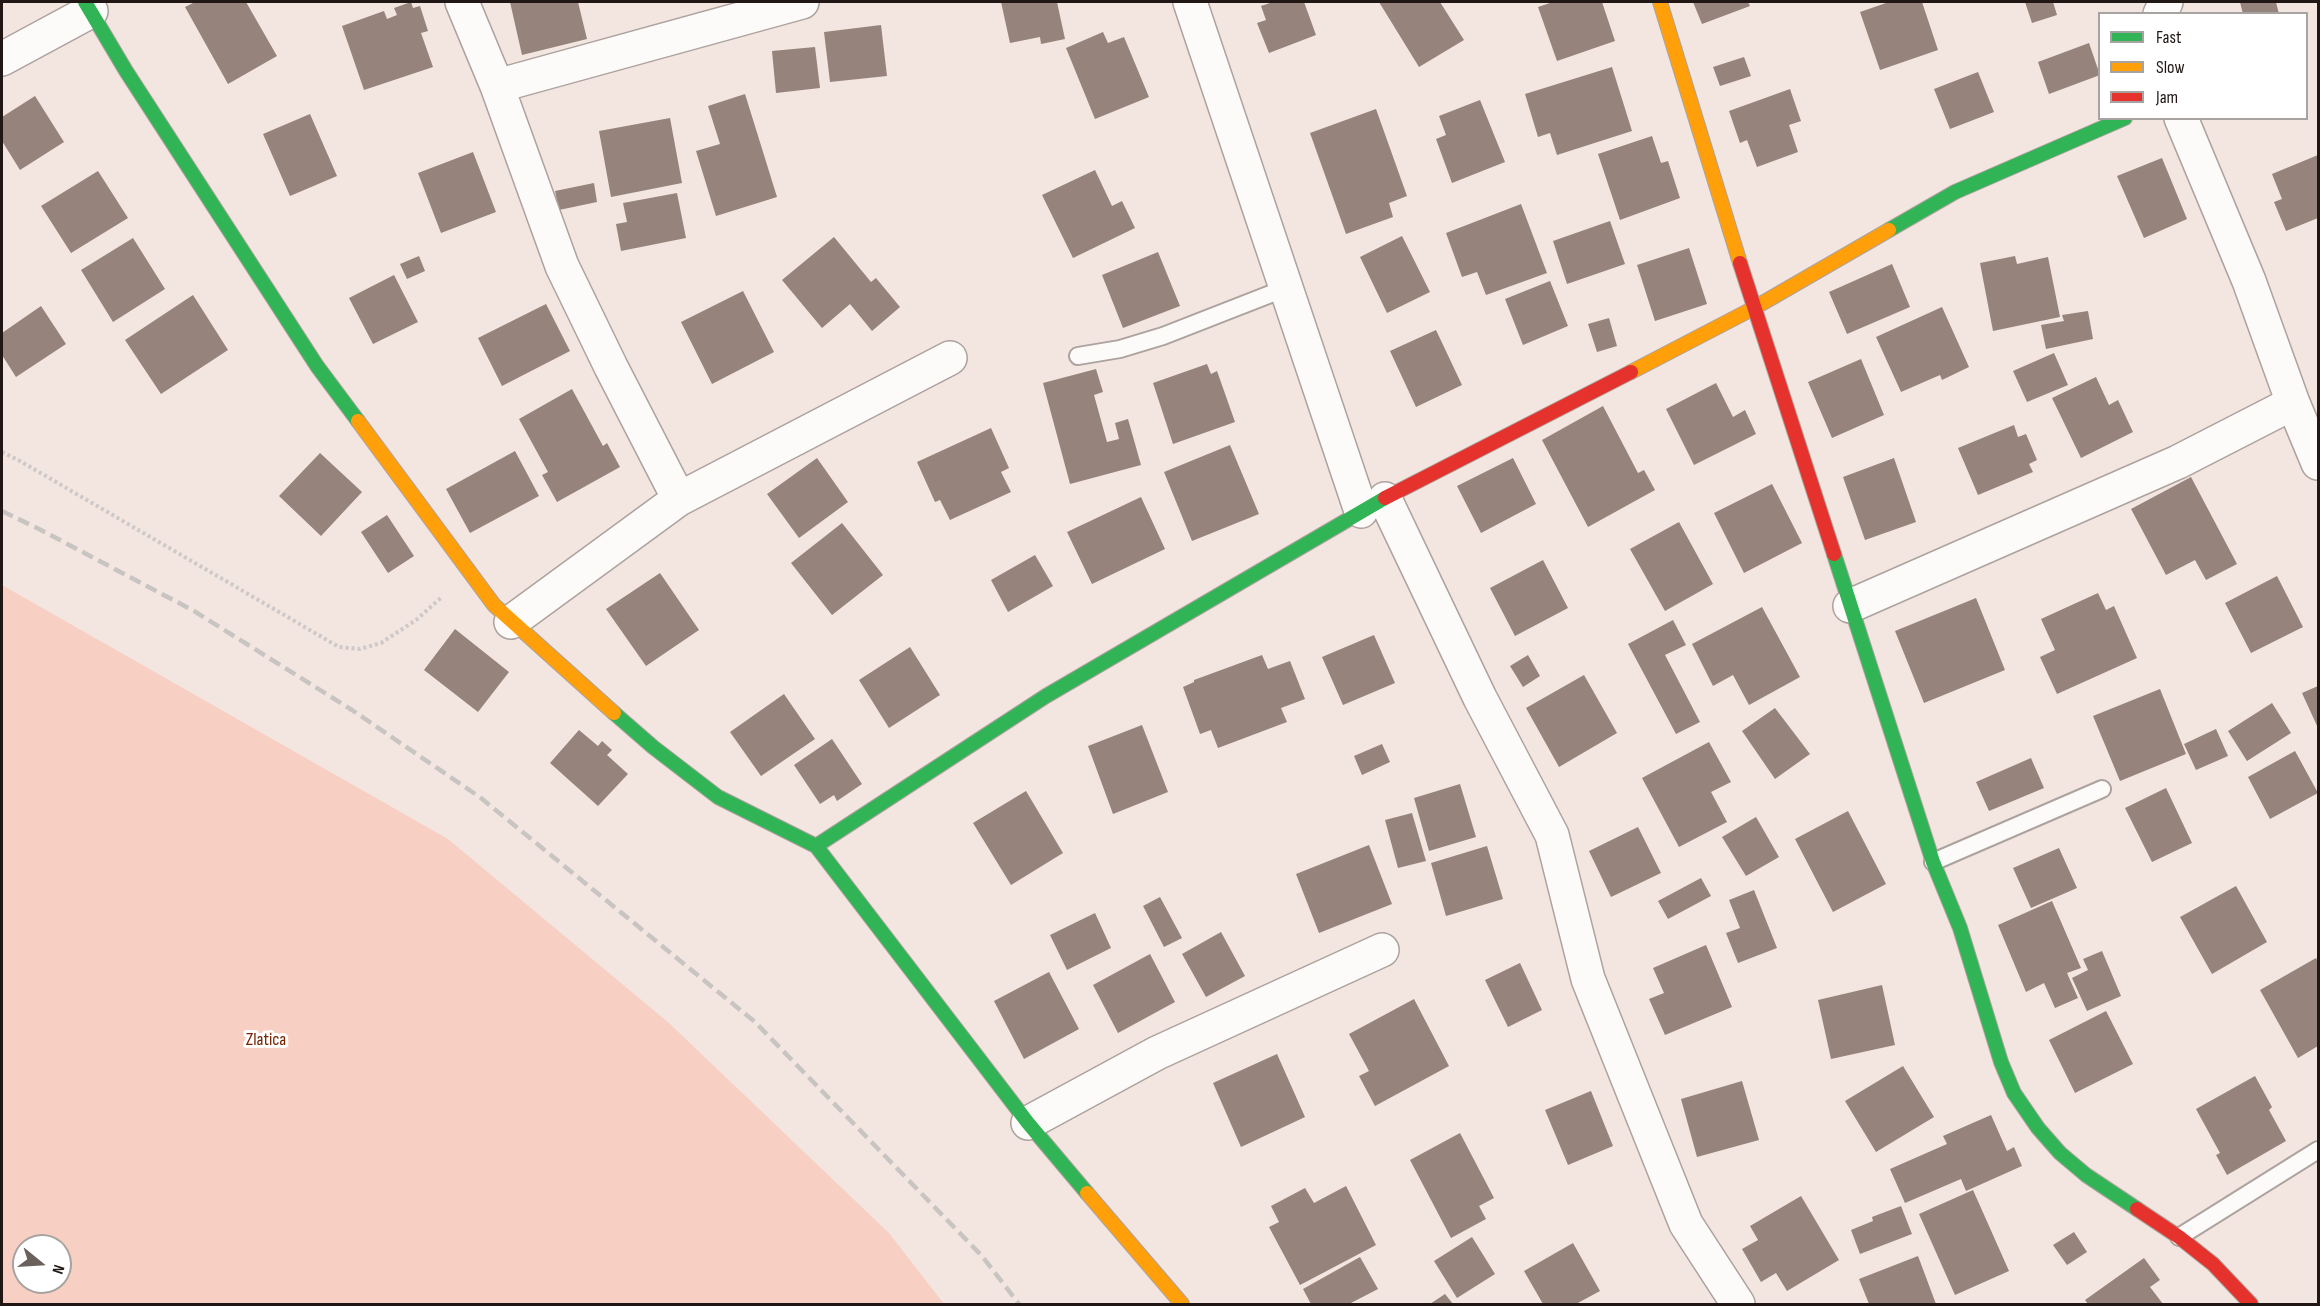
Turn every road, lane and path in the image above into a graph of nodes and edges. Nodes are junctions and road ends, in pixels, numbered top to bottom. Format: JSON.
{"nodes":[{"id":1,"x":462,"y":2,"type":"edge"},
{"id":2,"x":801,"y":2,"type":"edge"},
{"id":3,"x":1190,"y":2,"type":"edge"},
{"id":4,"x":1660,"y":2,"type":"edge"},
{"id":5,"x":88,"y":6,"type":"edge"},
{"id":6,"x":2,"y":58,"type":"edge"},
{"id":7,"x":497,"y":86,"type":"junction"},
{"id":8,"x":2120,"y":120,"type":"edge"},
{"id":9,"x":2182,"y":120,"type":"edge"},
{"id":10,"x":1286,"y":288,"type":"junction"},
{"id":11,"x":1754,"y":308,"type":"junction"},
{"id":12,"x":1078,"y":356,"type":"dead end"},
{"id":13,"x":950,"y":358,"type":"dead end"},
{"id":14,"x":2293,"y":403,"type":"junction"},
{"id":15,"x":2,"y":452,"type":"edge"},
{"id":16,"x":2319,"y":463,"type":"edge"},
{"id":17,"x":679,"y":499,"type":"junction"},
{"id":18,"x":1373,"y":505,"type":"junction"},
{"id":19,"x":470,"y":572,"type":"junction"},
{"id":20,"x":1850,"y":606,"type":"junction"},
{"id":21,"x":511,"y":622,"type":"junction"},
{"id":22,"x":2102,"y":789,"type":"dead end"},
{"id":23,"x":816,"y":846,"type":"junction"},
{"id":24,"x":1933,"y":862,"type":"junction"},
{"id":25,"x":1382,"y":950,"type":"dead end"},
{"id":26,"x":1028,"y":1123,"type":"junction"},
{"id":27,"x":2319,"y":1150,"type":"edge"},
{"id":28,"x":2180,"y":1237,"type":"junction"},
{"id":29,"x":1182,"y":1305,"type":"edge"},
{"id":30,"x":1738,"y":1305,"type":"edge"},
{"id":31,"x":2252,"y":1305,"type":"edge"}],
"edges":[{"from":1,"to":7,"type":"street"},
{"from":2,"to":7,"type":"street"},
{"from":3,"to":10,"type":"street"},
{"from":4,"to":11,"type":"street"},
{"from":5,"to":6,"type":"street"},
{"from":5,"to":19,"type":"street"},
{"from":7,"to":17,"type":"street"},
{"from":8,"to":11,"type":"street"},
{"from":9,"to":14,"type":"street"},
{"from":10,"to":12,"type":"lane"},
{"from":10,"to":18,"type":"street"},
{"from":11,"to":18,"type":"street"},
{"from":11,"to":20,"type":"street"},
{"from":13,"to":17,"type":"street"},
{"from":14,"to":16,"type":"street"},
{"from":14,"to":20,"type":"street"},
{"from":15,"to":19,"type":"path"},
{"from":17,"to":21,"type":"street"},
{"from":18,"to":23,"type":"street"},
{"from":18,"to":30,"type":"street"},
{"from":19,"to":21,"type":"street"},
{"from":20,"to":24,"type":"street"},
{"from":21,"to":23,"type":"street"},
{"from":22,"to":24,"type":"lane"},
{"from":23,"to":26,"type":"street"},
{"from":24,"to":28,"type":"street"},
{"from":25,"to":26,"type":"street"},
{"from":26,"to":29,"type":"street"},
{"from":27,"to":28,"type":"lane"},
{"from":28,"to":31,"type":"street"}]}
